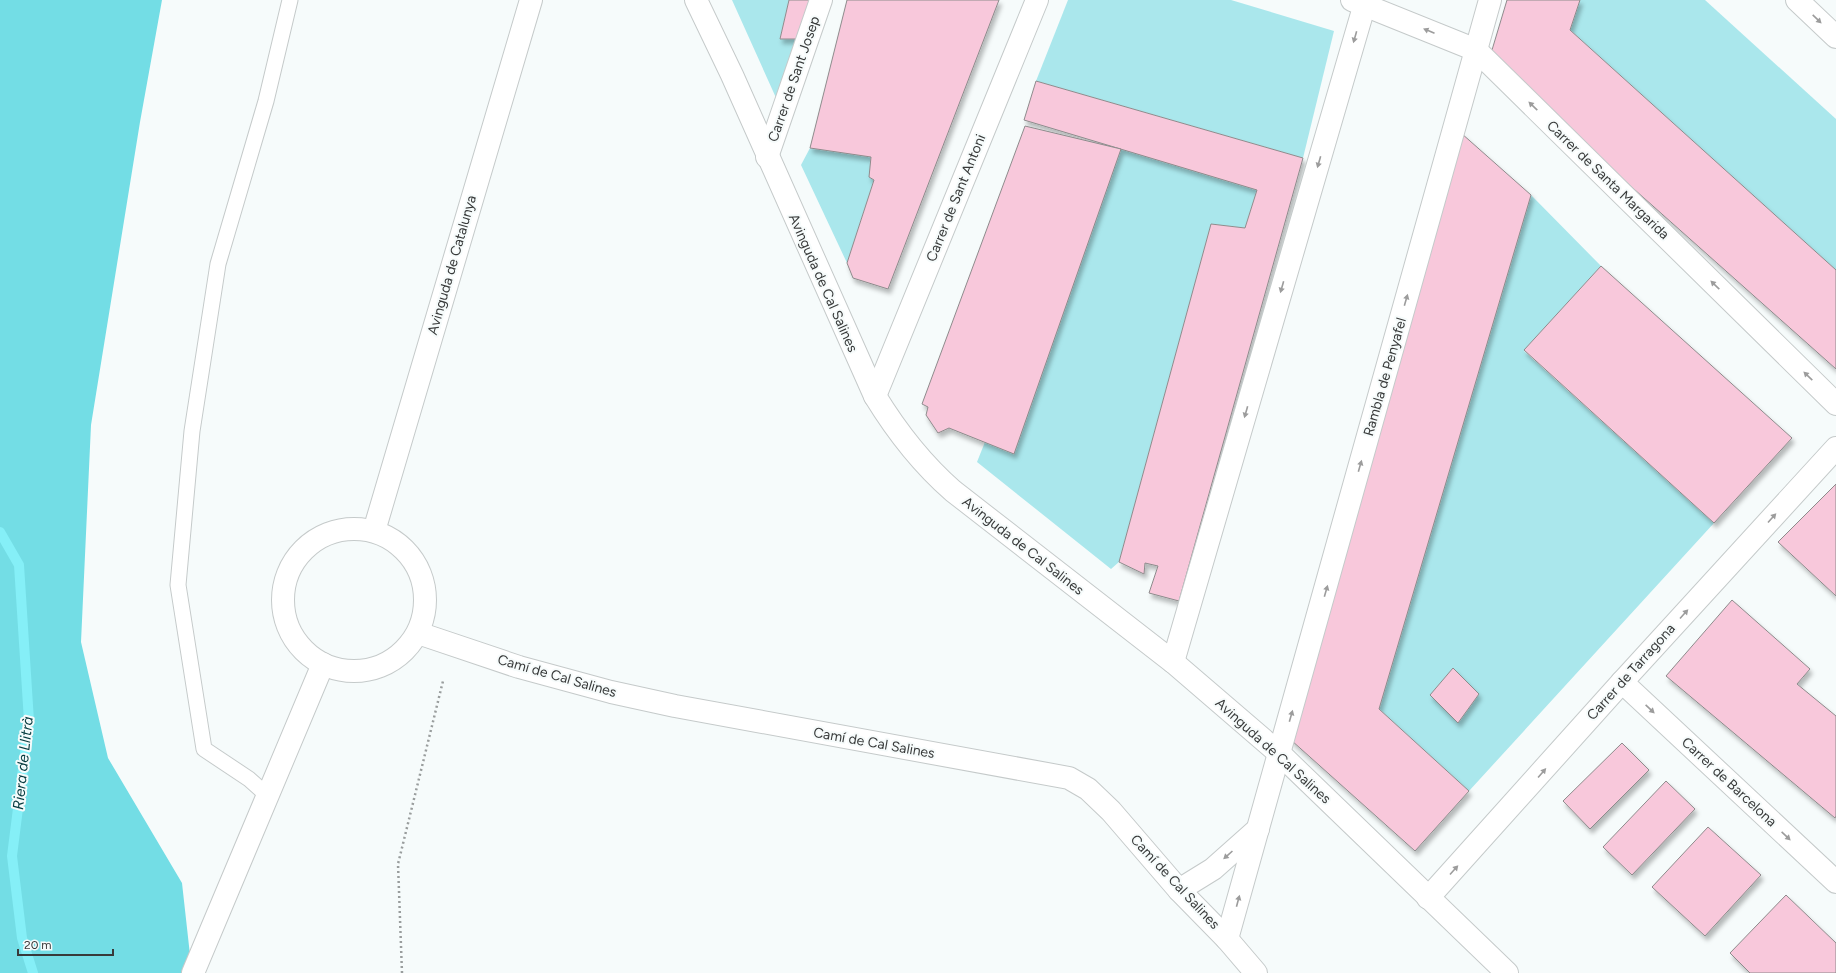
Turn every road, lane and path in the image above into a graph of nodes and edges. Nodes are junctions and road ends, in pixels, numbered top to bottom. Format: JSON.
{"nodes":[{"id":1,"x":290,"y":0,"type":"edge"},
{"id":2,"x":531,"y":0,"type":"edge"},
{"id":3,"x":696,"y":0,"type":"edge"},
{"id":4,"x":821,"y":0,"type":"edge"},
{"id":5,"x":1037,"y":0,"type":"edge"},
{"id":6,"x":1490,"y":0,"type":"edge"},
{"id":7,"x":1797,"y":0,"type":"edge"},
{"id":8,"x":1361,"y":1,"type":"edge"},
{"id":9,"x":1836,"y":38,"type":"edge"},
{"id":10,"x":1476,"y":50,"type":"junction"},
{"id":11,"x":767,"y":157,"type":"junction"},
{"id":12,"x":875,"y":396,"type":"junction"},
{"id":13,"x":1836,"y":404,"type":"edge"},
{"id":14,"x":1836,"y":448,"type":"edge"},
{"id":15,"x":374,"y":531,"type":"junction"},
{"id":16,"x":418,"y":633,"type":"junction"},
{"id":17,"x":1173,"y":662,"type":"junction"},
{"id":18,"x":322,"y":664,"type":"junction"},
{"id":19,"x":443,"y":681,"type":"dead end"},
{"id":20,"x":1622,"y":682,"type":"junction"},
{"id":21,"x":1280,"y":754,"type":"junction"},
{"id":22,"x":267,"y":795,"type":"junction"},
{"id":23,"x":1258,"y":829,"type":"junction"},
{"id":24,"x":1836,"y":882,"type":"edge"},
{"id":25,"x":1179,"y":890,"type":"junction"},
{"id":26,"x":1428,"y":898,"type":"junction"},
{"id":27,"x":1227,"y":939,"type":"junction"},
{"id":28,"x":193,"y":973,"type":"edge"},
{"id":29,"x":402,"y":973,"type":"edge"},
{"id":30,"x":1256,"y":973,"type":"edge"},
{"id":31,"x":1507,"y":973,"type":"edge"}],
"edges":[{"from":1,"to":22,"type":"lane"},
{"from":2,"to":15,"type":"street","name":"Avinguda de Catalunya"},
{"from":3,"to":11,"type":"street","name":"Avinguda de Cal Salines"},
{"from":4,"to":11,"type":"street","name":"Carrer de Sant Josep"},
{"from":5,"to":12,"type":"street","name":"Carrer de Sant Antoni"},
{"from":6,"to":10,"type":"street","name":"Rambla de Penyafel"},
{"from":7,"to":9,"type":"street","one_way":true},
{"from":10,"to":8,"type":"street","name":"Carrer de Santa Margarida","one_way":true},
{"from":8,"to":17,"type":"street","one_way":true},
{"from":13,"to":10,"type":"street","name":"Carrer de Santa Margarida","one_way":true},
{"from":21,"to":10,"type":"street","name":"Rambla de Penyafel","one_way":true},
{"from":11,"to":12,"type":"street","name":"Avinguda de Cal Salines"},
{"from":12,"to":17,"type":"street","name":"Avinguda de Cal Salines"},
{"from":20,"to":14,"type":"street","name":"Carrer de Tarragona","one_way":true},
{"from":15,"to":16,"type":"street"},
{"from":15,"to":18,"type":"street"},
{"from":16,"to":18,"type":"street"},
{"from":16,"to":25,"type":"street","name":"Camí de Cal Salines"},
{"from":17,"to":21,"type":"street","name":"Avinguda de Cal Salines"},
{"from":18,"to":22,"type":"street"},
{"from":19,"to":29,"type":"path"},
{"from":20,"to":24,"type":"street","name":"Carrer de Barcelona","one_way":true},
{"from":26,"to":20,"type":"street","name":"Carrer de Tarragona","one_way":true},
{"from":21,"to":23,"type":"street","name":"Rambla de Penyafel"},
{"from":21,"to":26,"type":"street","name":"Avinguda de Cal Salines"},
{"from":22,"to":28,"type":"street"},
{"from":23,"to":25,"type":"street","one_way":true},
{"from":27,"to":23,"type":"street","name":"Rambla de Penyafel","one_way":true},
{"from":25,"to":27,"type":"street","name":"Camí de Cal Salines"},
{"from":26,"to":31,"type":"street","name":"Avinguda de Cal Salines"},
{"from":27,"to":30,"type":"street","name":"Camí de Cal Salines"}]}
